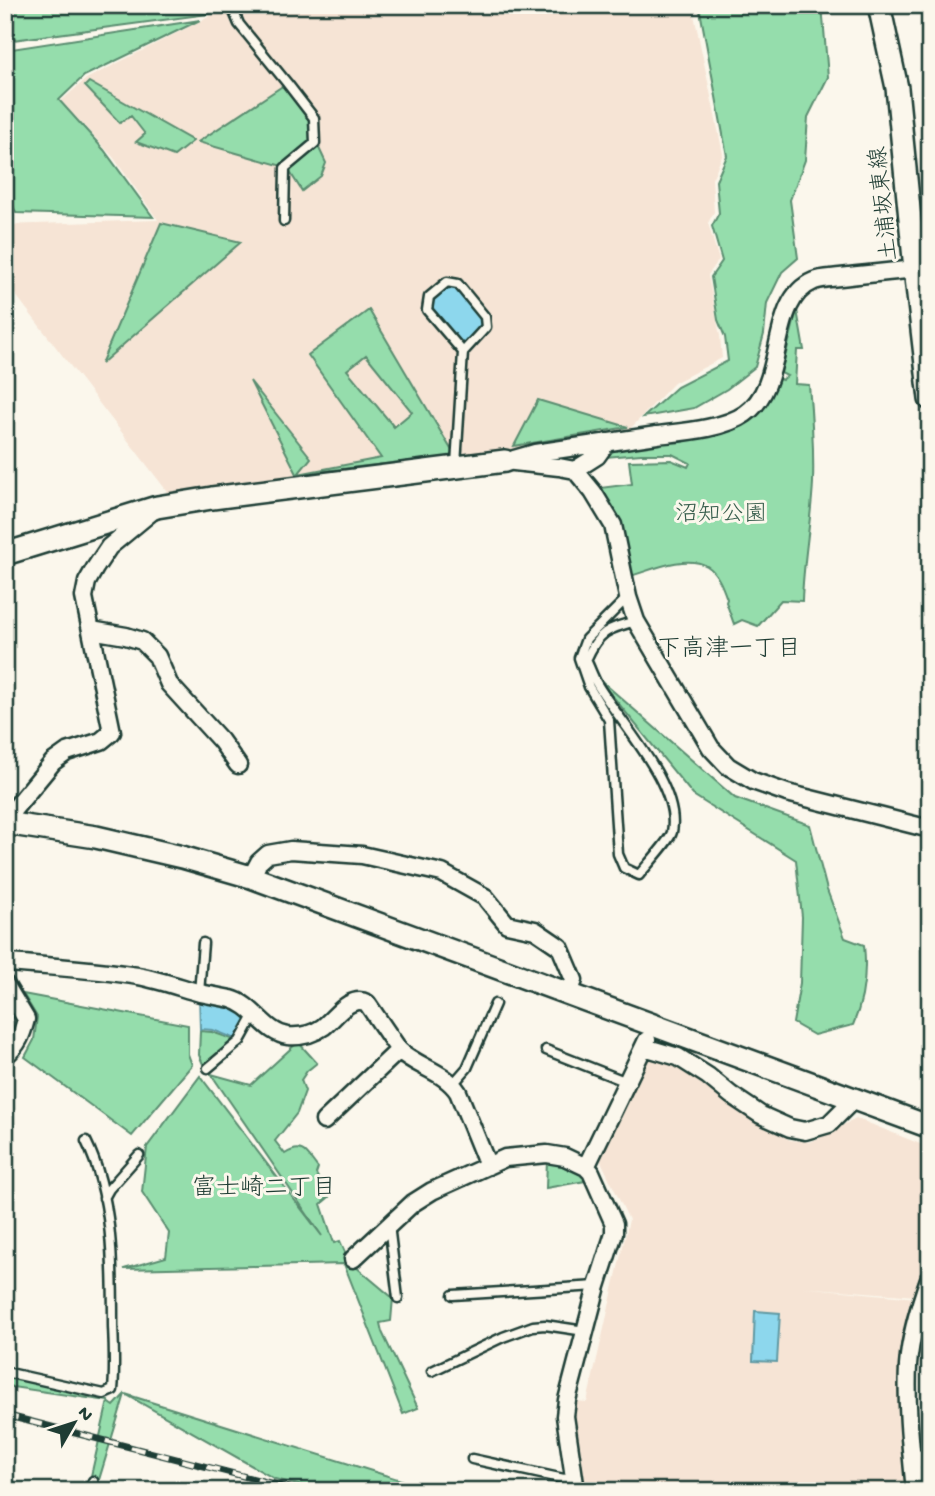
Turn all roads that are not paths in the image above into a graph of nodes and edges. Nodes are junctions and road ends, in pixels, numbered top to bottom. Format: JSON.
{"nodes":[{"id":1,"x":231,"y":5,"type":"edge"},
{"id":2,"x":879,"y":5,"type":"edge"},
{"id":3,"x":284,"y":221,"type":"dead end"},
{"id":4,"x":915,"y":269,"type":"junction"},
{"id":5,"x":463,"y":352,"type":"junction"},
{"id":6,"x":930,"y":398,"type":"edge"},
{"id":7,"x":607,"y":442,"type":"junction"},
{"id":8,"x":505,"y":461,"type":"junction"},
{"id":9,"x":456,"y":468,"type":"junction"},
{"id":10,"x":575,"y":470,"type":"junction"},
{"id":11,"x":157,"y":507,"type":"junction"},
{"id":12,"x":5,"y":554,"type":"edge"},
{"id":13,"x":628,"y":597,"type":"junction"},
{"id":14,"x":636,"y":621,"type":"junction"},
{"id":15,"x":91,"y":630,"type":"junction"},
{"id":16,"x":238,"y":765,"type":"dead end"},
{"id":17,"x":5,"y":821,"type":"edge"},
{"id":18,"x":930,"y":829,"type":"edge"},
{"id":19,"x":251,"y":877,"type":"junction"},
{"id":20,"x":203,"y":943,"type":"dead end"},
{"id":21,"x":5,"y":965,"type":"edge"},
{"id":22,"x":5,"y":984,"type":"edge"},
{"id":23,"x":199,"y":993,"type":"junction"},
{"id":24,"x":569,"y":994,"type":"junction"},
{"id":25,"x":495,"y":1004,"type":"dead end"},
{"id":26,"x":255,"y":1014,"type":"junction"},
{"id":27,"x":651,"y":1025,"type":"junction"},
{"id":28,"x":644,"y":1047,"type":"junction"},
{"id":29,"x":400,"y":1050,"type":"junction"},
{"id":30,"x":546,"y":1050,"type":"dead end"},
{"id":31,"x":5,"y":1056,"type":"edge"},
{"id":32,"x":208,"y":1068,"type":"dead end"},
{"id":33,"x":627,"y":1082,"type":"junction"},
{"id":34,"x":453,"y":1084,"type":"junction"},
{"id":35,"x":854,"y":1099,"type":"junction"},
{"id":36,"x":324,"y":1121,"type":"dead end"},
{"id":37,"x":930,"y":1127,"type":"edge"},
{"id":38,"x":86,"y":1141,"type":"dead end"},
{"id":39,"x":139,"y":1155,"type":"dead end"},
{"id":40,"x":488,"y":1166,"type":"junction"},
{"id":41,"x":586,"y":1167,"type":"junction"},
{"id":42,"x":104,"y":1198,"type":"junction"},
{"id":43,"x":388,"y":1224,"type":"junction"},
{"id":44,"x":353,"y":1259,"type":"dead end"},
{"id":45,"x":929,"y":1281,"type":"edge"},
{"id":46,"x":597,"y":1286,"type":"junction"},
{"id":47,"x":453,"y":1294,"type":"dead end"},
{"id":48,"x":398,"y":1298,"type":"dead end"},
{"id":49,"x":585,"y":1331,"type":"junction"},
{"id":50,"x":5,"y":1371,"type":"edge"},
{"id":51,"x":432,"y":1371,"type":"dead end"},
{"id":52,"x":912,"y":1457,"type":"junction"},
{"id":53,"x":472,"y":1459,"type":"dead end"},
{"id":54,"x":930,"y":1461,"type":"edge"},
{"id":55,"x":93,"y":1481,"type":"dead end"},
{"id":56,"x":575,"y":1484,"type":"edge"},
{"id":57,"x":88,"y":1491,"type":"edge"},
{"id":58,"x":915,"y":1491,"type":"edge"}],
"edges":[{"from":1,"to":3,"type":"lane"},
{"from":2,"to":4,"type":"street","name":"土浦坂東線"},
{"from":4,"to":6,"type":"street","name":"土浦坂東線"},
{"from":4,"to":7,"type":"street"},
{"from":5,"to":5,"type":"lane"},
{"from":5,"to":9,"type":"lane"},
{"from":7,"to":8,"type":"street"},
{"from":7,"to":10,"type":"street"},
{"from":8,"to":9,"type":"street"},
{"from":8,"to":10,"type":"street"},
{"from":9,"to":11,"type":"street"},
{"from":10,"to":13,"type":"street"},
{"from":11,"to":12,"type":"street"},
{"from":11,"to":15,"type":"street"},
{"from":13,"to":14,"type":"street"},
{"from":13,"to":14,"type":"lane"},
{"from":14,"to":18,"type":"street"},
{"from":15,"to":16,"type":"street"},
{"from":15,"to":17,"type":"street"},
{"from":17,"to":19,"type":"street"},
{"from":19,"to":24,"type":"street"},
{"from":19,"to":24,"type":"street"},
{"from":20,"to":23,"type":"lane"},
{"from":21,"to":23,"type":"street"},
{"from":22,"to":31,"type":"street"},
{"from":23,"to":26,"type":"street"},
{"from":24,"to":27,"type":"street"},
{"from":25,"to":34,"type":"lane"},
{"from":26,"to":29,"type":"street"},
{"from":26,"to":32,"type":"lane"},
{"from":27,"to":28,"type":"street"},
{"from":27,"to":35,"type":"street"},
{"from":28,"to":33,"type":"street"},
{"from":28,"to":35,"type":"street"},
{"from":29,"to":34,"type":"street"},
{"from":29,"to":36,"type":"street"},
{"from":30,"to":33,"type":"lane"},
{"from":33,"to":41,"type":"street"},
{"from":34,"to":40,"type":"street"},
{"from":35,"to":37,"type":"street"},
{"from":38,"to":42,"type":"lane"},
{"from":39,"to":42,"type":"lane"},
{"from":40,"to":41,"type":"street"},
{"from":40,"to":43,"type":"street"},
{"from":41,"to":46,"type":"street"},
{"from":42,"to":50,"type":"lane"},
{"from":43,"to":44,"type":"street"},
{"from":43,"to":48,"type":"lane"},
{"from":45,"to":52,"type":"street"},
{"from":46,"to":47,"type":"lane"},
{"from":46,"to":49,"type":"street"},
{"from":49,"to":51,"type":"lane"},
{"from":49,"to":56,"type":"street"},
{"from":52,"to":54,"type":"street"},
{"from":52,"to":58,"type":"street"},
{"from":53,"to":56,"type":"lane"},
{"from":55,"to":57,"type":"lane"}]}
